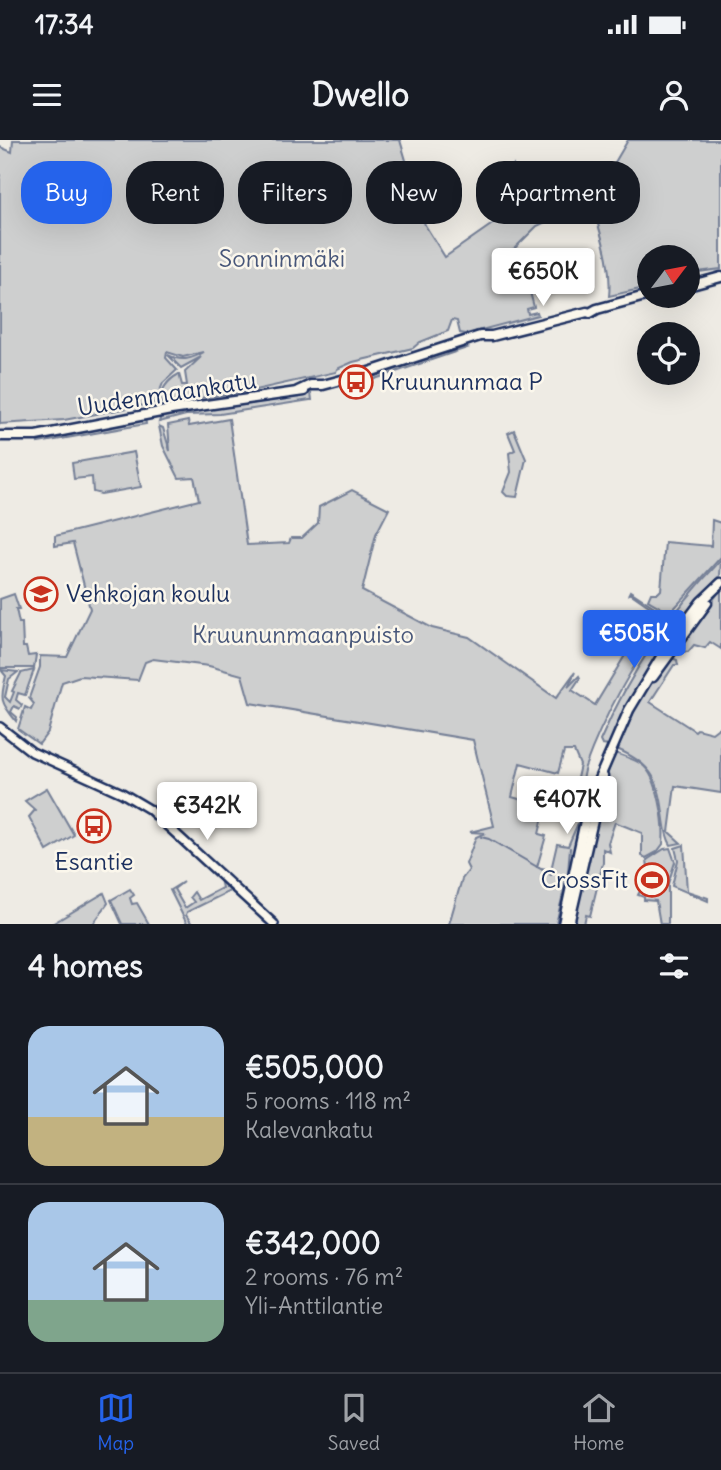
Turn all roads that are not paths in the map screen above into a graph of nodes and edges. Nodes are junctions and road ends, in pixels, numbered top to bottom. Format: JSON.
{"nodes":[{"id":1,"x":721,"y":277,"type":"edge"},
{"id":2,"x":700,"y":283,"type":"edge"},
{"id":3,"x":637,"y":298,"type":"edge"},
{"id":4,"x":0,"y":436,"type":"edge"},
{"id":5,"x":720,"y":584,"type":"edge"},
{"id":6,"x":0,"y":727,"type":"edge"},
{"id":7,"x":606,"y":764,"type":"junction"},
{"id":8,"x":274,"y":924,"type":"edge"},
{"id":9,"x":563,"y":924,"type":"edge"},
{"id":10,"x":569,"y":924,"type":"edge"}],
"edges":[{"from":1,"to":2,"type":"main road"},
{"from":3,"to":4,"type":"main road","name":"Uudenmaankatu"},
{"from":5,"to":7,"type":"main road"},
{"from":6,"to":8,"type":"street"},
{"from":7,"to":9,"type":"main road"},
{"from":7,"to":10,"type":"main road"}]}
